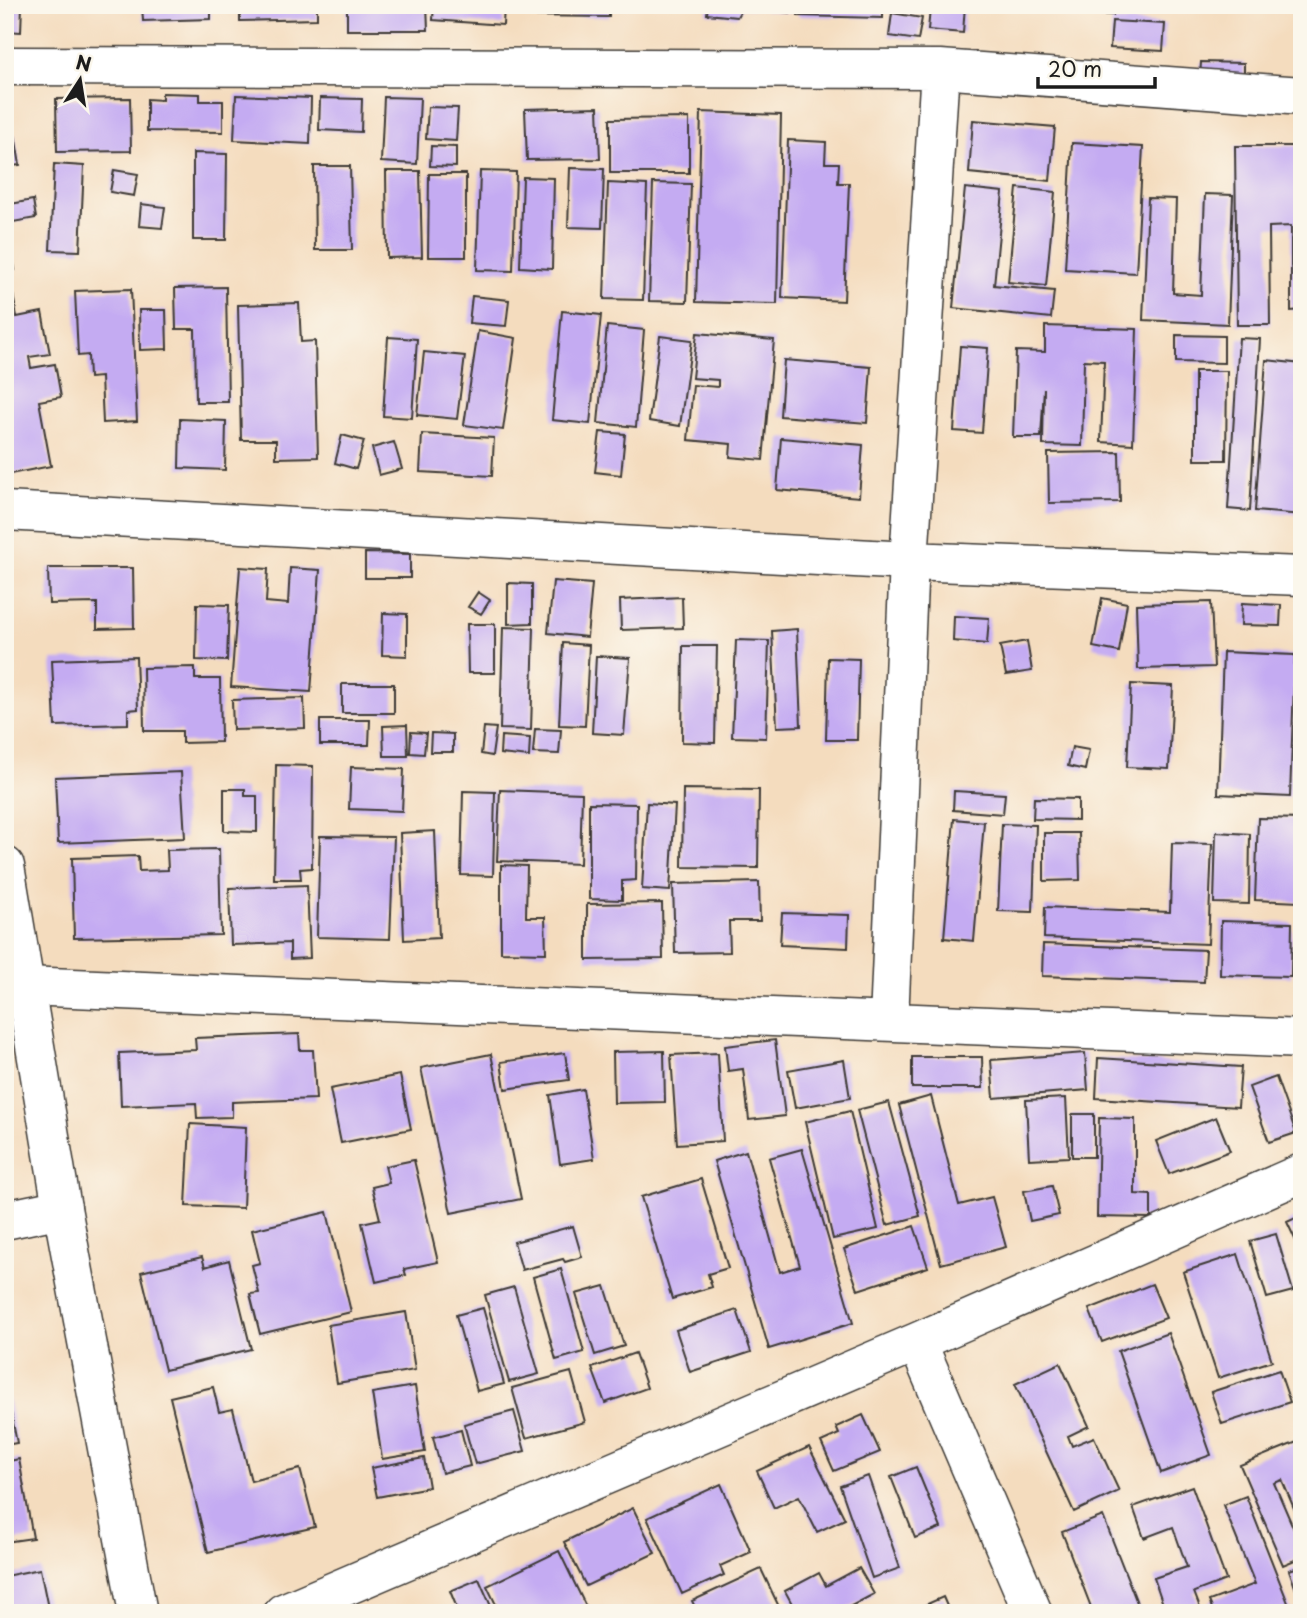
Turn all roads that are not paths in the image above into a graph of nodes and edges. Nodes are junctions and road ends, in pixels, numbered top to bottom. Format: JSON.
{"nodes":[{"id":1,"x":5,"y":66,"type":"edge"},
{"id":2,"x":940,"y":69,"type":"junction"},
{"id":3,"x":1302,"y":96,"type":"edge"},
{"id":4,"x":5,"y":511,"type":"edge"},
{"id":5,"x":909,"y":561,"type":"junction"},
{"id":6,"x":1302,"y":576,"type":"edge"},
{"id":7,"x":5,"y":866,"type":"edge"},
{"id":8,"x":25,"y":986,"type":"junction"},
{"id":9,"x":889,"y":1021,"type":"junction"},
{"id":10,"x":1302,"y":1039,"type":"edge"},
{"id":11,"x":1302,"y":1173,"type":"edge"},
{"id":12,"x":62,"y":1208,"type":"junction"},
{"id":13,"x":5,"y":1220,"type":"edge"},
{"id":14,"x":917,"y":1342,"type":"junction"},
{"id":15,"x":138,"y":1613,"type":"edge"},
{"id":16,"x":283,"y":1613,"type":"edge"},
{"id":17,"x":1033,"y":1613,"type":"edge"}],
"edges":[{"from":1,"to":2,"type":"street"},
{"from":2,"to":3,"type":"street"},
{"from":2,"to":5,"type":"street"},
{"from":4,"to":5,"type":"street"},
{"from":5,"to":6,"type":"street"},
{"from":5,"to":9,"type":"street"},
{"from":7,"to":8,"type":"street"},
{"from":8,"to":9,"type":"street"},
{"from":8,"to":12,"type":"street"},
{"from":9,"to":10,"type":"street"},
{"from":11,"to":14,"type":"street"},
{"from":12,"to":13,"type":"street"},
{"from":12,"to":15,"type":"street"},
{"from":14,"to":16,"type":"street"},
{"from":14,"to":17,"type":"street"}]}
